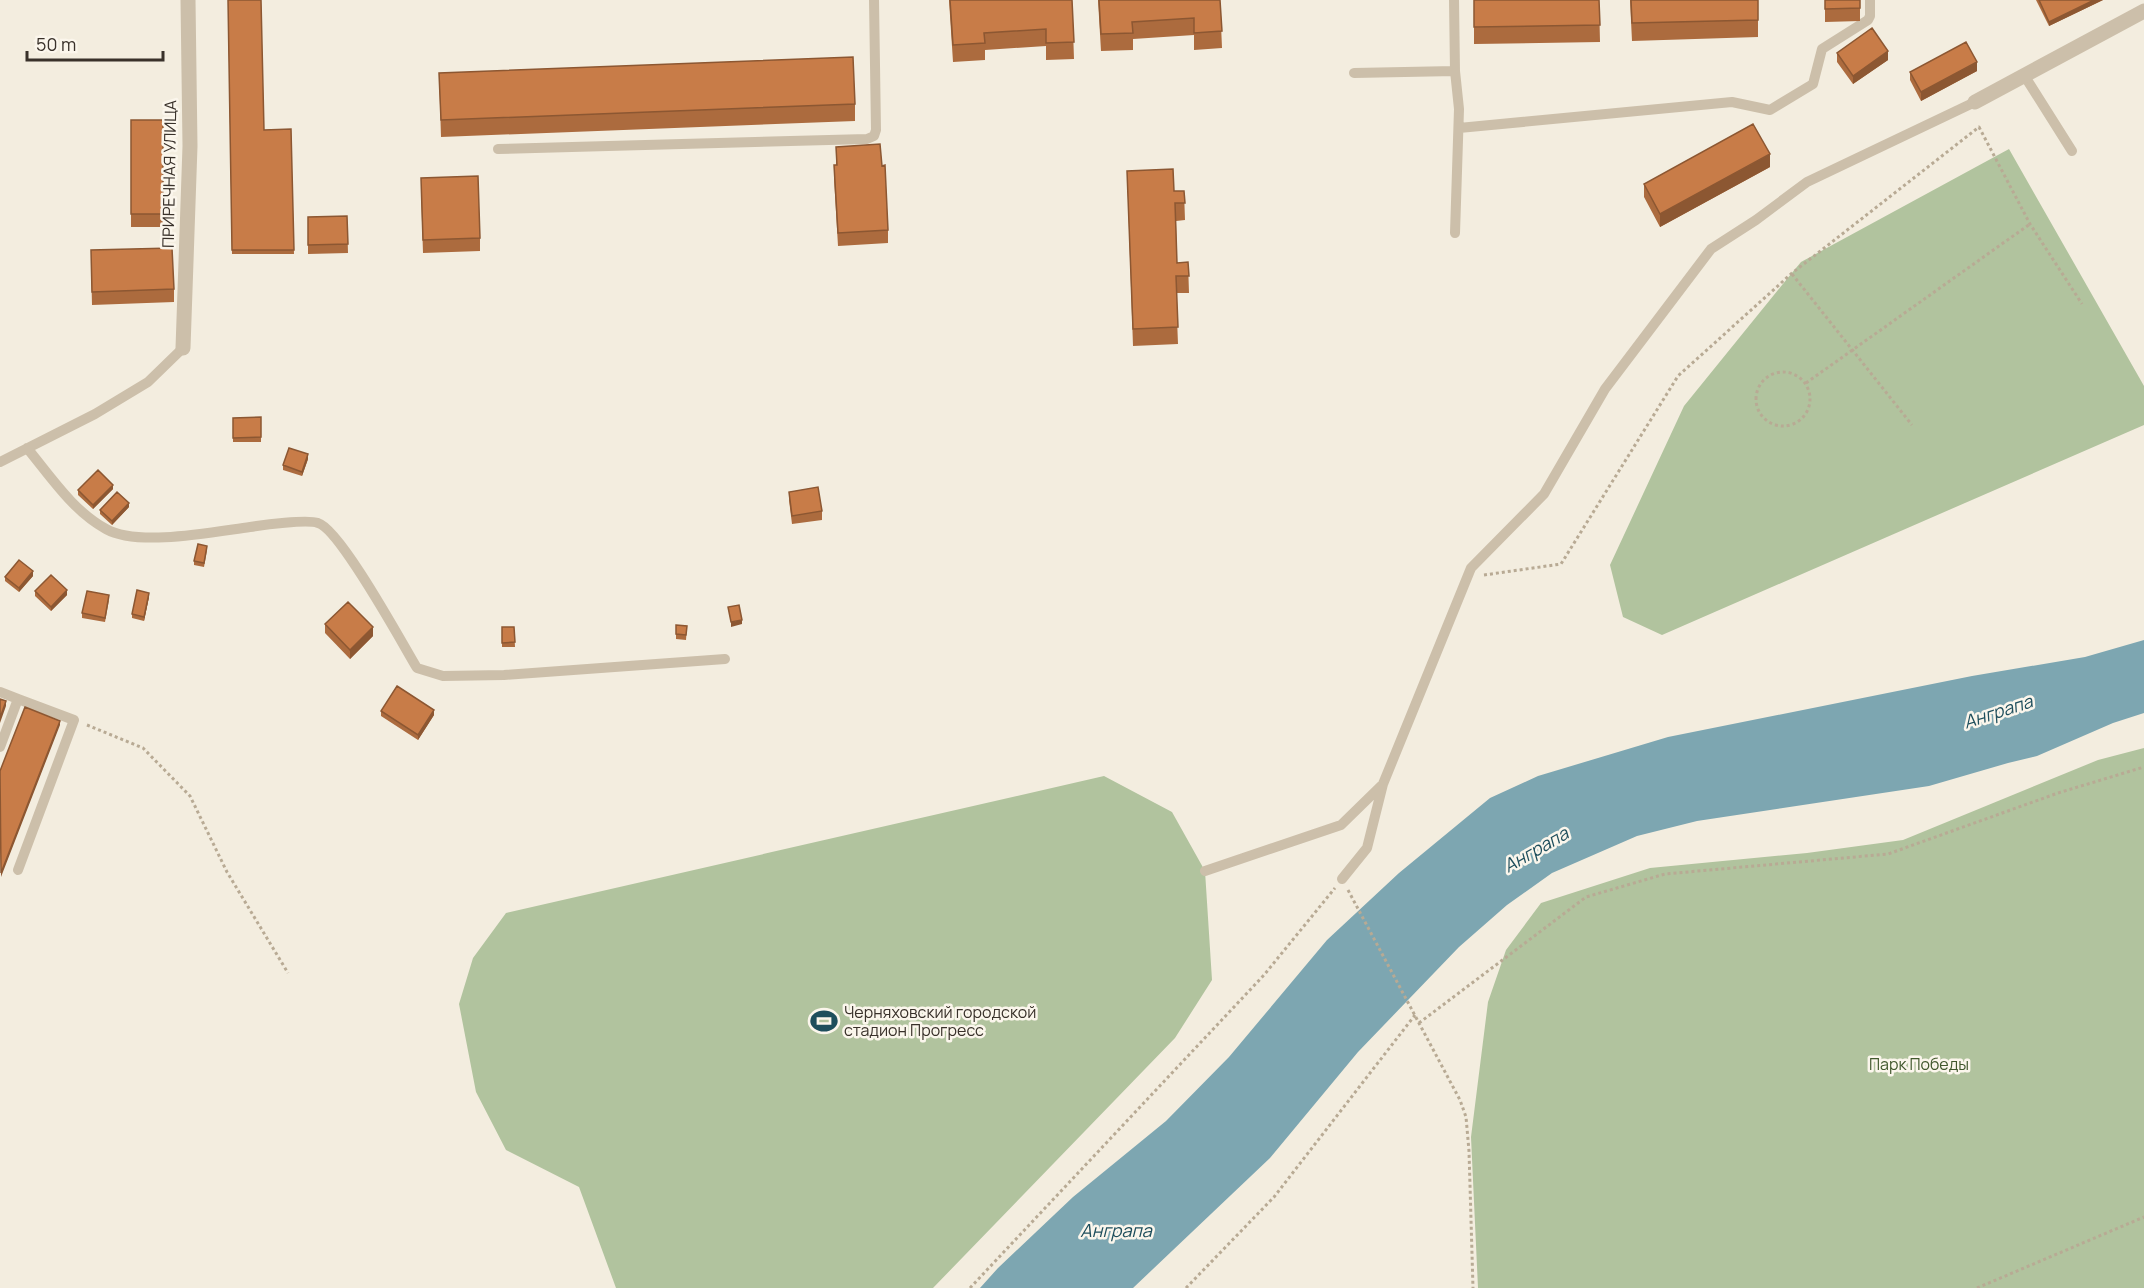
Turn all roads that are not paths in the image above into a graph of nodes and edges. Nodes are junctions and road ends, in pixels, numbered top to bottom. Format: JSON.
{"nodes":[{"id":1,"x":188,"y":0,"type":"edge"},
{"id":2,"x":874,"y":0,"type":"edge"},
{"id":3,"x":1454,"y":0,"type":"edge"},
{"id":4,"x":1870,"y":0,"type":"edge"},
{"id":5,"x":2144,"y":11,"type":"edge"},
{"id":6,"x":1455,"y":71,"type":"junction"},
{"id":7,"x":1354,"y":73,"type":"dead end"},
{"id":8,"x":2024,"y":75,"type":"junction"},
{"id":9,"x":1975,"y":102,"type":"joint"},
{"id":10,"x":1459,"y":128,"type":"junction"},
{"id":11,"x":498,"y":149,"type":"dead end"},
{"id":12,"x":2072,"y":151,"type":"dead end"},
{"id":13,"x":1455,"y":233,"type":"dead end"},
{"id":14,"x":183,"y":348,"type":"joint"},
{"id":15,"x":27,"y":448,"type":"junction"},
{"id":16,"x":0,"y":462,"type":"edge"},
{"id":17,"x":724,"y":659,"type":"dead end"},
{"id":18,"x":0,"y":692,"type":"edge"},
{"id":19,"x":18,"y":699,"type":"junction"},
{"id":20,"x":0,"y":747,"type":"edge"},
{"id":21,"x":1383,"y":784,"type":"junction"},
{"id":22,"x":18,"y":870,"type":"dead end"},
{"id":23,"x":1205,"y":871,"type":"dead end"},
{"id":24,"x":1342,"y":879,"type":"road end"}],
"edges":[{"from":1,"to":14,"type":"street","name":"ПРИРЕЧНАЯ УЛИЦА"},
{"from":2,"to":11,"type":"lane"},
{"from":3,"to":6,"type":"lane"},
{"from":4,"to":10,"type":"lane"},
{"from":5,"to":8,"type":"street"},
{"from":6,"to":7,"type":"lane"},
{"from":6,"to":10,"type":"lane"},
{"from":8,"to":9,"type":"street"},
{"from":8,"to":12,"type":"lane"},
{"from":9,"to":21,"type":"lane"},
{"from":10,"to":13,"type":"lane"},
{"from":14,"to":15,"type":"lane"},
{"from":15,"to":16,"type":"lane"},
{"from":15,"to":17,"type":"lane"},
{"from":18,"to":19,"type":"lane"},
{"from":19,"to":20,"type":"lane"},
{"from":19,"to":22,"type":"lane"},
{"from":21,"to":23,"type":"lane"},
{"from":21,"to":24,"type":"lane"}]}
